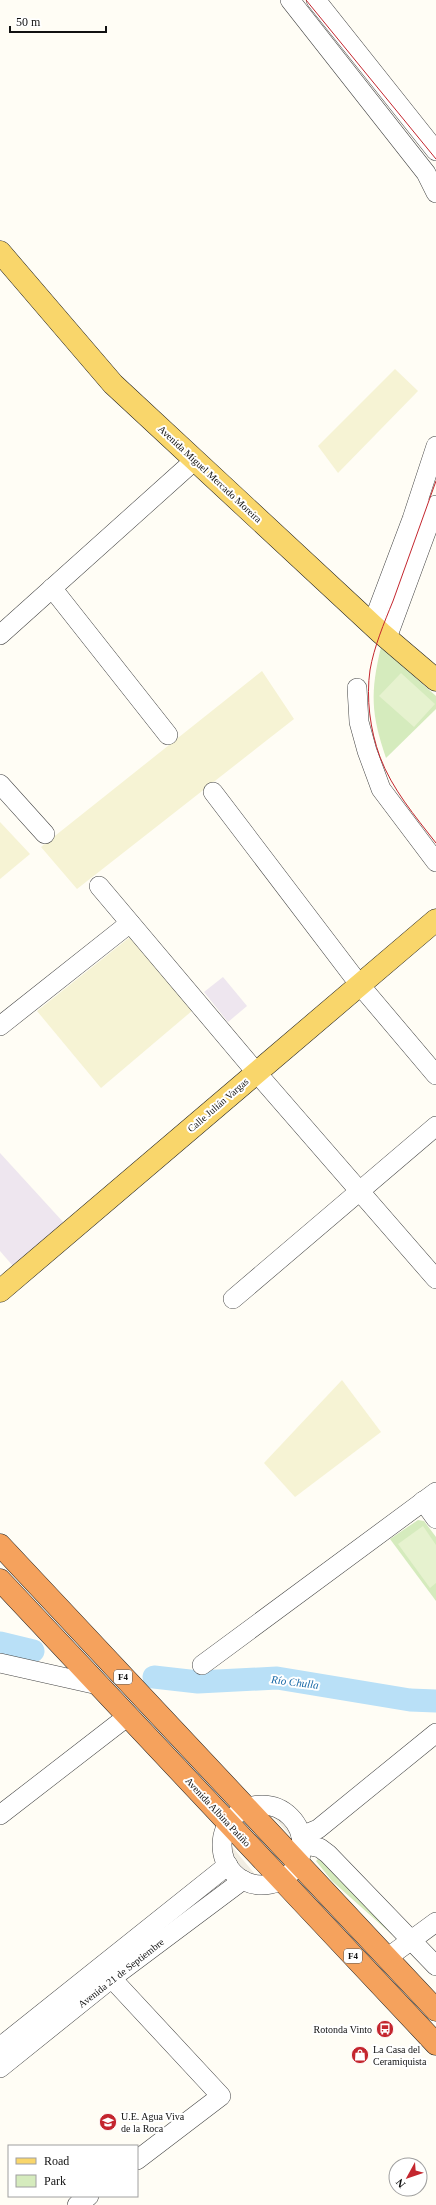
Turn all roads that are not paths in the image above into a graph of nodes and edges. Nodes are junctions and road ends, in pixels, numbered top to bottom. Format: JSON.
{"nodes":[{"id":1,"x":290,"y":0,"type":"edge"},
{"id":2,"x":316,"y":0,"type":"edge"},
{"id":3,"x":436,"y":151,"type":"edge"},
{"id":4,"x":436,"y":193,"type":"edge"},
{"id":5,"x":0,"y":252,"type":"edge"},
{"id":6,"x":436,"y":446,"type":"edge"},
{"id":7,"x":195,"y":460,"type":"junction"},
{"id":8,"x":436,"y":505,"type":"edge"},
{"id":9,"x":52,"y":588,"type":"junction"},
{"id":10,"x":379,"y":632,"type":"junction"},
{"id":11,"x":0,"y":635,"type":"edge"},
{"id":12,"x":436,"y":680,"type":"edge"},
{"id":13,"x":357,"y":688,"type":"dead end"},
{"id":14,"x":168,"y":735,"type":"dead end"},
{"id":15,"x":0,"y":784,"type":"edge"},
{"id":16,"x":213,"y":792,"type":"dead end"},
{"id":17,"x":45,"y":834,"type":"dead end"},
{"id":18,"x":436,"y":862,"type":"edge"},
{"id":19,"x":99,"y":886,"type":"dead end"},
{"id":20,"x":436,"y":920,"type":"edge"},
{"id":21,"x":130,"y":923,"type":"junction"},
{"id":22,"x":359,"y":984,"type":"junction"},
{"id":23,"x":0,"y":1026,"type":"edge"},
{"id":24,"x":256,"y":1072,"type":"junction"},
{"id":25,"x":436,"y":1075,"type":"edge"},
{"id":26,"x":436,"y":1126,"type":"edge"},
{"id":27,"x":361,"y":1191,"type":"junction"},
{"id":28,"x":436,"y":1279,"type":"edge"},
{"id":29,"x":0,"y":1291,"type":"edge"},
{"id":30,"x":233,"y":1299,"type":"dead end"},
{"id":31,"x":430,"y":1496,"type":"edge"},
{"id":32,"x":436,"y":1519,"type":"edge"},
{"id":33,"x":0,"y":1545,"type":"edge"},
{"id":34,"x":0,"y":1580,"type":"edge"},
{"id":35,"x":0,"y":1663,"type":"edge"},
{"id":36,"x":202,"y":1665,"type":"dead end"},
{"id":37,"x":98,"y":1685,"type":"junction"},
{"id":38,"x":128,"y":1716,"type":"junction"},
{"id":39,"x":436,"y":1733,"type":"edge"},
{"id":40,"x":246,"y":1808,"type":"junction"},
{"id":41,"x":0,"y":1816,"type":"edge"},
{"id":42,"x":229,"y":1824,"type":"junction"},
{"id":43,"x":301,"y":1848,"type":"junction"},
{"id":44,"x":228,"y":1865,"type":"junction"},
{"id":45,"x":243,"y":1880,"type":"junction"},
{"id":46,"x":282,"y":1880,"type":"junction"},
{"id":47,"x":436,"y":1922,"type":"edge"},
{"id":48,"x":412,"y":1939,"type":"junction"},
{"id":49,"x":387,"y":1958,"type":"junction"},
{"id":50,"x":436,"y":1966,"type":"edge"},
{"id":51,"x":107,"y":1973,"type":"junction"},
{"id":52,"x":436,"y":2010,"type":"edge"},
{"id":53,"x":431,"y":2038,"type":"edge"},
{"id":54,"x":0,"y":2047,"type":"edge"},
{"id":55,"x":436,"y":2053,"type":"edge"},
{"id":56,"x":0,"y":2068,"type":"edge"},
{"id":57,"x":138,"y":2159,"type":"edge"},
{"id":58,"x":88,"y":2197,"type":"edge"},
{"id":59,"x":77,"y":2205,"type":"edge"}],
"edges":[{"from":1,"to":4,"type":"street"},
{"from":2,"to":3,"type":"street"},
{"from":5,"to":7,"type":"main road","name":"Avenida Miguel Mercado Moreira"},
{"from":6,"to":10,"type":"street"},
{"from":7,"to":9,"type":"street"},
{"from":7,"to":10,"type":"main road","name":"Avenida Miguel Mercado Moreira"},
{"from":8,"to":10,"type":"street"},
{"from":9,"to":11,"type":"street"},
{"from":9,"to":14,"type":"street"},
{"from":10,"to":12,"type":"main road","name":"Avenida Miguel Mercado Moreira"},
{"from":13,"to":18,"type":"street"},
{"from":15,"to":17,"type":"street"},
{"from":16,"to":22,"type":"street"},
{"from":19,"to":21,"type":"street"},
{"from":20,"to":22,"type":"main road","name":"Calle Julián Vargas"},
{"from":21,"to":23,"type":"street"},
{"from":21,"to":24,"type":"street"},
{"from":22,"to":24,"type":"main road","name":"Calle Julián Vargas"},
{"from":22,"to":25,"type":"street"},
{"from":24,"to":27,"type":"street"},
{"from":24,"to":29,"type":"main road","name":"Calle Julián Vargas"},
{"from":26,"to":27,"type":"street"},
{"from":27,"to":28,"type":"street"},
{"from":27,"to":30,"type":"street"},
{"from":31,"to":32,"type":"street"},
{"from":31,"to":36,"type":"street"},
{"from":33,"to":40,"type":"highway","number":"F4"},
{"from":34,"to":37,"type":"highway","name":"Avenida Albina Patiño","number":"F4"},
{"from":35,"to":37,"type":"street"},
{"from":37,"to":38,"type":"highway","name":"Avenida Albina Patiño","number":"F4"},
{"from":38,"to":41,"type":"street"},
{"from":38,"to":42,"type":"highway","name":"Avenida Albina Patiño","number":"F4"},
{"from":39,"to":43,"type":"street"},
{"from":40,"to":42,"type":"street"},
{"from":40,"to":43,"type":"highway","number":"F4"},
{"from":42,"to":44,"type":"street"},
{"from":42,"to":46,"type":"highway","name":"Avenida Albina Patiño","number":"F4"},
{"from":43,"to":46,"type":"street"},
{"from":43,"to":48,"type":"street"},
{"from":43,"to":49,"type":"highway","number":"F4"},
{"from":44,"to":45,"type":"street"},
{"from":44,"to":51,"type":"street","name":"Avenida 21 de Septiembre"},
{"from":45,"to":46,"type":"street"},
{"from":45,"to":51,"type":"street","name":"Avenida 21 de Septiembre"},
{"from":46,"to":53,"type":"highway","name":"Avenida Albina Patiño","number":"F4"},
{"from":47,"to":48,"type":"street"},
{"from":48,"to":49,"type":"street"},
{"from":48,"to":50,"type":"street"},
{"from":49,"to":52,"type":"highway","number":"F4"},
{"from":51,"to":54,"type":"street","name":"Avenida 21 de Septiembre"},
{"from":51,"to":56,"type":"street","name":"Avenida 21 de Septiembre"},
{"from":51,"to":57,"type":"street"},
{"from":53,"to":55,"type":"highway","name":"Avenida Albina Patiño"},
{"from":58,"to":59,"type":"street"}]}
